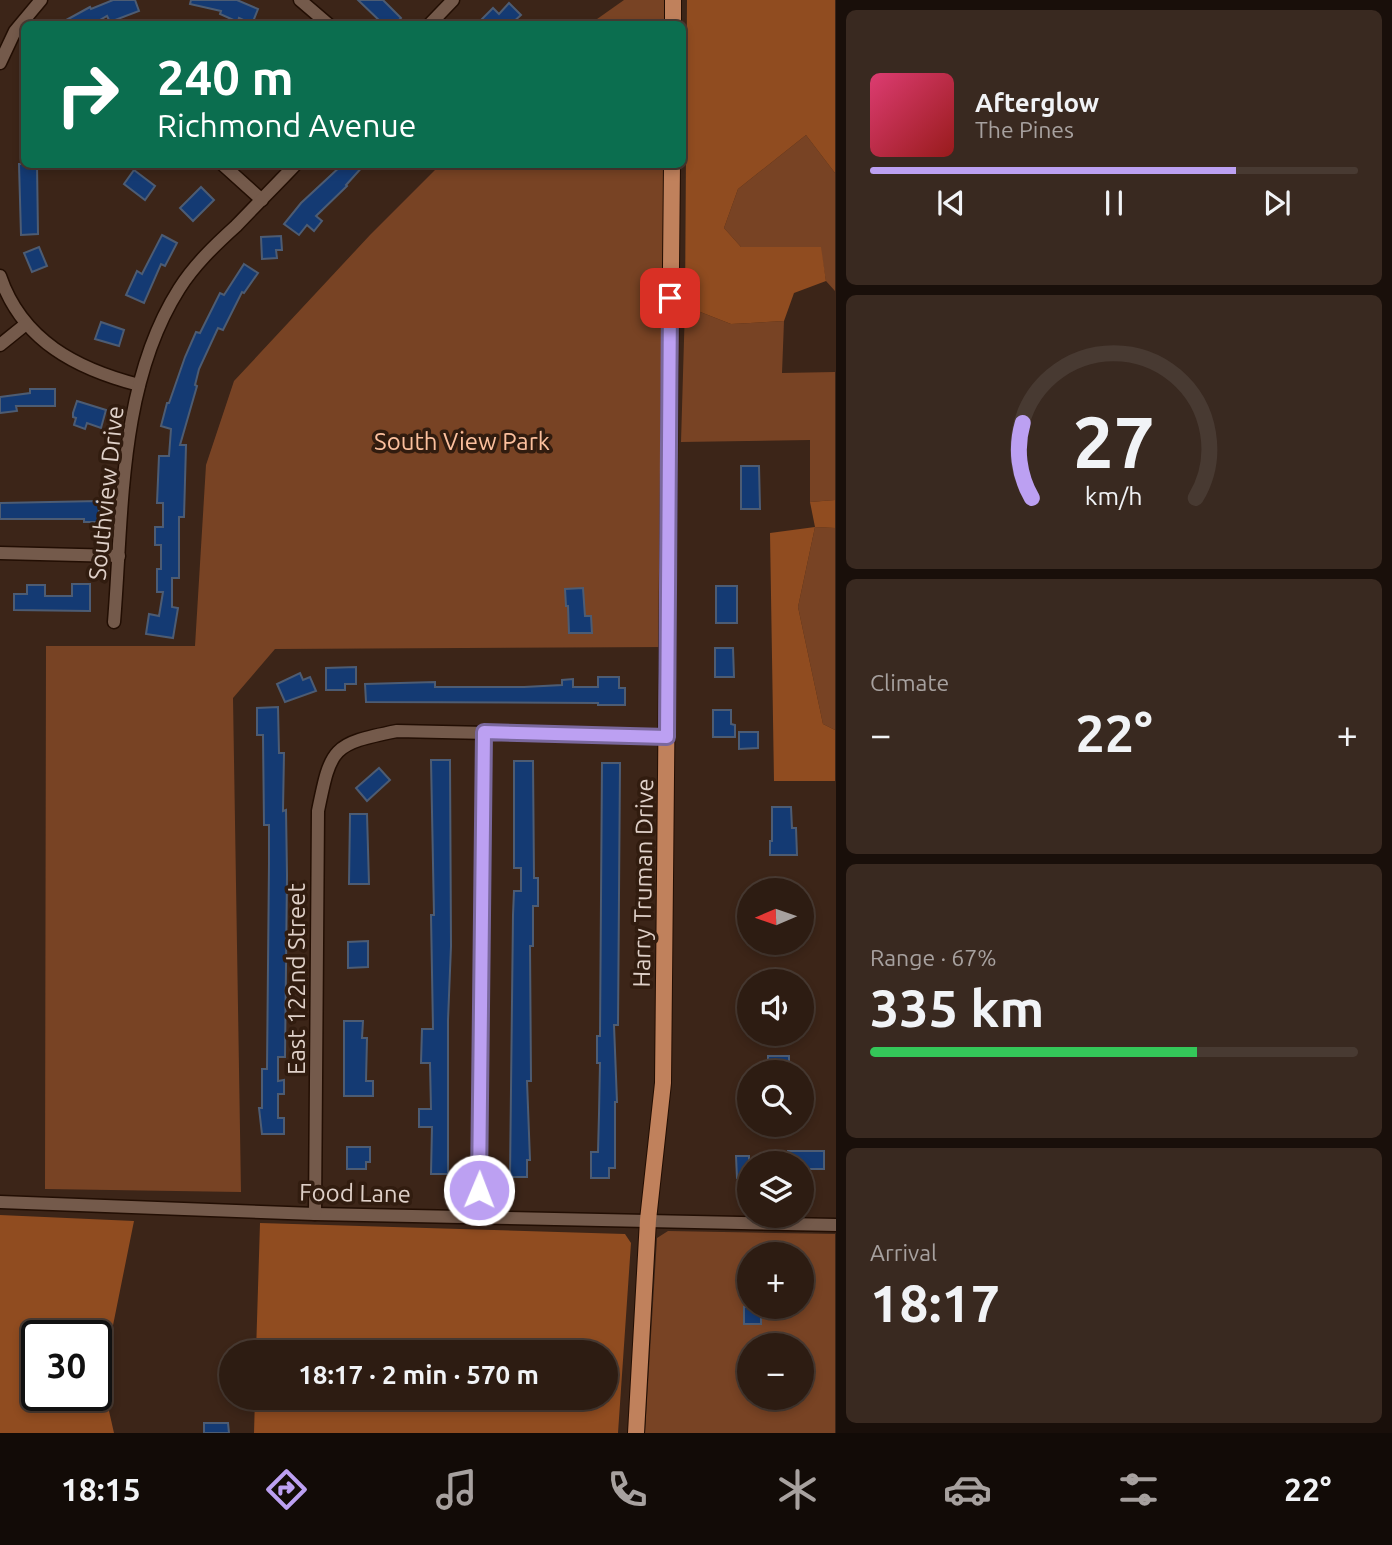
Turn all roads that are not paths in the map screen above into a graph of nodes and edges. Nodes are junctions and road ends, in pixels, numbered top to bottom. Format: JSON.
{"nodes":[{"id":1,"x":41,"y":0,"type":"edge"},
{"id":2,"x":300,"y":0,"type":"edge"},
{"id":3,"x":453,"y":0,"type":"edge"},
{"id":4,"x":673,"y":0,"type":"edge"},
{"id":5,"x":23,"y":21,"type":"edge"},
{"id":6,"x":324,"y":21,"type":"edge"},
{"id":7,"x":432,"y":21,"type":"edge"},
{"id":8,"x":673,"y":21,"type":"edge"},
{"id":9,"x":21,"y":24,"type":"edge"},
{"id":10,"x":0,"y":62,"type":"edge"},
{"id":11,"x":226,"y":168,"type":"edge"},
{"id":12,"x":292,"y":168,"type":"edge"},
{"id":13,"x":671,"y":168,"type":"edge"},
{"id":14,"x":262,"y":200,"type":"junction"},
{"id":15,"x":0,"y":276,"type":"edge"},
{"id":16,"x":12,"y":304,"type":"junction"},
{"id":17,"x":0,"y":314,"type":"edge"},
{"id":18,"x":26,"y":324,"type":"junction"},
{"id":19,"x":0,"y":345,"type":"edge"},
{"id":20,"x":139,"y":385,"type":"junction"},
{"id":21,"x":0,"y":553,"type":"edge"},
{"id":22,"x":119,"y":556,"type":"junction"},
{"id":23,"x":114,"y":622,"type":"dead end"},
{"id":24,"x":484,"y":732,"type":"junction"},
{"id":25,"x":667,"y":737,"type":"junction"},
{"id":26,"x":0,"y":1202,"type":"edge"},
{"id":27,"x":315,"y":1214,"type":"junction"},
{"id":28,"x":478,"y":1217,"type":"junction"},
{"id":29,"x":648,"y":1220,"type":"junction"},
{"id":30,"x":835,"y":1225,"type":"edge"},
{"id":31,"x":636,"y":1433,"type":"edge"}],
"edges":[{"from":1,"to":5,"type":"street"},
{"from":2,"to":6,"type":"street"},
{"from":3,"to":7,"type":"street"},
{"from":4,"to":8,"type":"main road"},
{"from":9,"to":10,"type":"street"},
{"from":11,"to":14,"type":"street"},
{"from":12,"to":14,"type":"street","name":"Southview Drive"},
{"from":13,"to":25,"type":"main road","name":"Harry Truman Drive"},
{"from":14,"to":20,"type":"street","name":"Southview Drive"},
{"from":15,"to":16,"type":"street"},
{"from":16,"to":17,"type":"street"},
{"from":16,"to":18,"type":"street"},
{"from":18,"to":19,"type":"street"},
{"from":18,"to":20,"type":"street"},
{"from":20,"to":22,"type":"street","name":"Southview Drive"},
{"from":21,"to":22,"type":"street"},
{"from":22,"to":23,"type":"street","name":"Southview Drive"},
{"from":24,"to":25,"type":"street"},
{"from":24,"to":27,"type":"street","name":"East 122nd Street"},
{"from":24,"to":28,"type":"street"},
{"from":25,"to":29,"type":"main road","name":"Harry Truman Drive"},
{"from":26,"to":27,"type":"street","name":"Food Lane"},
{"from":27,"to":28,"type":"street","name":"Food Lane"},
{"from":28,"to":29,"type":"street","name":"Food Lane"},
{"from":29,"to":30,"type":"street","name":"Food Lane"},
{"from":29,"to":31,"type":"main road","name":"Harry Truman Drive"}]}
